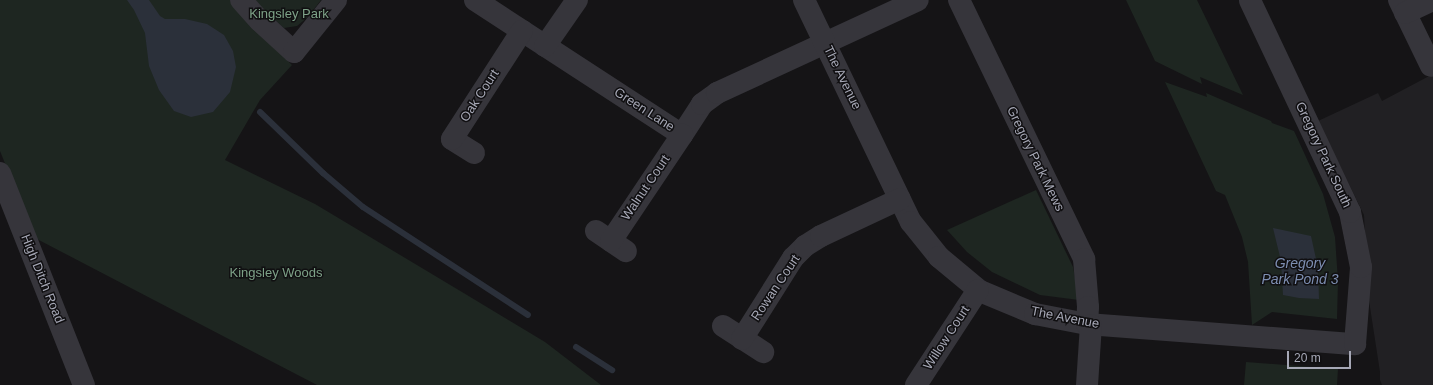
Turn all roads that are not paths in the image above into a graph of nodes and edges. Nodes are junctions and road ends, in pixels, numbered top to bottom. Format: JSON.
{"nodes":[{"id":1,"x":241,"y":0,"type":"edge"},
{"id":2,"x":336,"y":0,"type":"edge"},
{"id":3,"x":475,"y":0,"type":"edge"},
{"id":4,"x":577,"y":0,"type":"edge"},
{"id":5,"x":804,"y":0,"type":"edge"},
{"id":6,"x":918,"y":0,"type":"edge"},
{"id":7,"x":958,"y":0,"type":"edge"},
{"id":8,"x":1250,"y":0,"type":"edge"},
{"id":9,"x":1433,"y":0,"type":"edge"},
{"id":10,"x":1402,"y":7,"type":"edge"},
{"id":11,"x":522,"y":31,"type":"junction"},
{"id":12,"x":825,"y":44,"type":"junction"},
{"id":13,"x":545,"y":46,"type":"junction"},
{"id":14,"x":1431,"y":66,"type":"dead end"},
{"id":15,"x":682,"y":135,"type":"junction"},
{"id":16,"x":474,"y":153,"type":"dead end"},
{"id":17,"x":0,"y":173,"type":"edge"},
{"id":18,"x":900,"y":199,"type":"junction"},
{"id":19,"x":611,"y":241,"type":"dead end"},
{"id":20,"x":978,"y":290,"type":"junction"},
{"id":21,"x":1089,"y":324,"type":"junction"},
{"id":22,"x":723,"y":326,"type":"dead end"},
{"id":23,"x":742,"y":338,"type":"junction"},
{"id":24,"x":1355,"y":344,"type":"joint"},
{"id":25,"x":763,"y":352,"type":"dead end"},
{"id":26,"x":84,"y":385,"type":"edge"},
{"id":27,"x":916,"y":385,"type":"edge"},
{"id":28,"x":1087,"y":385,"type":"edge"}],
"edges":[{"from":1,"to":2,"type":"street"},
{"from":3,"to":11,"type":"street","name":"Green Lane"},
{"from":4,"to":13,"type":"street"},
{"from":5,"to":12,"type":"street","name":"The Avenue"},
{"from":6,"to":12,"type":"street","name":"Green Lane"},
{"from":7,"to":21,"type":"street","name":"Gregory Park Mews"},
{"from":8,"to":24,"type":"street","name":"Gregory Park South"},
{"from":9,"to":10,"type":"street"},
{"from":10,"to":14,"type":"street"},
{"from":11,"to":13,"type":"street","name":"Green Lane"},
{"from":11,"to":16,"type":"street","name":"Oak Court"},
{"from":12,"to":15,"type":"street","name":"Green Lane"},
{"from":12,"to":18,"type":"street","name":"The Avenue"},
{"from":13,"to":15,"type":"street","name":"Green Lane"},
{"from":15,"to":19,"type":"street","name":"Walnut Court"},
{"from":17,"to":26,"type":"street","name":"High Ditch Road"},
{"from":18,"to":20,"type":"street","name":"The Avenue"},
{"from":18,"to":23,"type":"street","name":"Rowan Court"},
{"from":20,"to":21,"type":"street","name":"The Avenue"},
{"from":20,"to":27,"type":"street","name":"Willow Court"},
{"from":21,"to":24,"type":"street","name":"The Avenue"},
{"from":21,"to":28,"type":"street","name":"Gregory Park Mews"},
{"from":22,"to":23,"type":"street"},
{"from":23,"to":25,"type":"street"}]}
